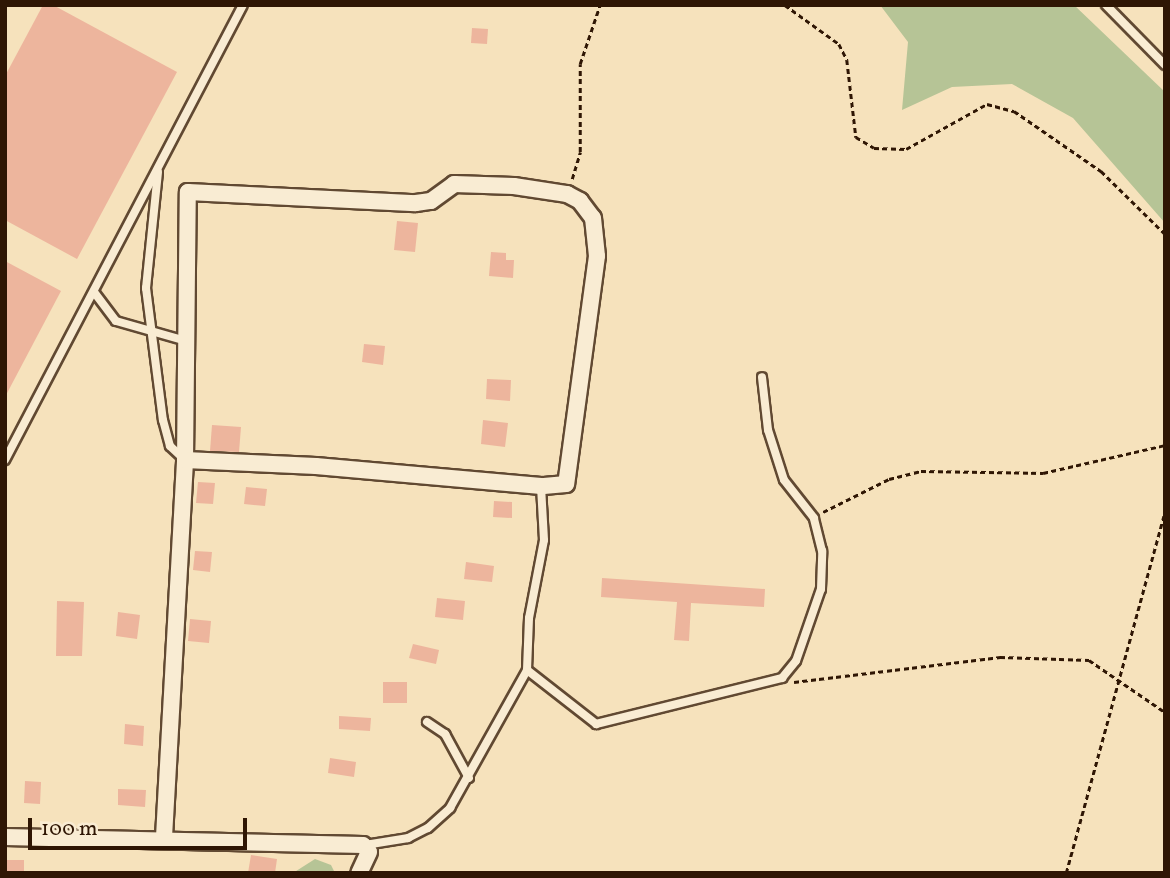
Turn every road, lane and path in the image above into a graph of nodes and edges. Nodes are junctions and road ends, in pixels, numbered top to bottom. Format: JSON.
{"nodes":[{"id":1,"x":243,"y":5,"type":"edge"},
{"id":2,"x":600,"y":5,"type":"edge"},
{"id":3,"x":785,"y":5,"type":"edge"},
{"id":4,"x":1106,"y":5,"type":"edge"},
{"id":5,"x":1165,"y":65,"type":"edge"},
{"id":6,"x":160,"y":162,"type":"junction"},
{"id":7,"x":567,"y":194,"type":"junction"},
{"id":8,"x":1165,"y":234,"type":"edge"},
{"id":9,"x":94,"y":292,"type":"junction"},
{"id":10,"x":152,"y":332,"type":"junction"},
{"id":11,"x":186,"y":341,"type":"junction"},
{"id":12,"x":762,"y":377,"type":"dead end"},
{"id":13,"x":1165,"y":445,"type":"edge"},
{"id":14,"x":5,"y":460,"type":"edge"},
{"id":15,"x":185,"y":460,"type":"junction"},
{"id":16,"x":541,"y":486,"type":"junction"},
{"id":17,"x":1165,"y":511,"type":"edge"},
{"id":18,"x":814,"y":518,"type":"junction"},
{"id":19,"x":527,"y":670,"type":"junction"},
{"id":20,"x":790,"y":682,"type":"dead end"},
{"id":21,"x":1119,"y":683,"type":"junction"},
{"id":22,"x":1165,"y":712,"type":"edge"},
{"id":23,"x":427,"y":722,"type":"dead end"},
{"id":24,"x":469,"y":778,"type":"junction"},
{"id":25,"x":5,"y":837,"type":"edge"},
{"id":26,"x":163,"y":837,"type":"junction"},
{"id":27,"x":363,"y":845,"type":"junction"},
{"id":28,"x":359,"y":873,"type":"edge"},
{"id":29,"x":1066,"y":873,"type":"edge"}],
"edges":[{"from":1,"to":6,"type":"lane"},
{"from":2,"to":7,"type":"path"},
{"from":3,"to":8,"type":"path"},
{"from":4,"to":5,"type":"lane"},
{"from":6,"to":9,"type":"lane"},
{"from":6,"to":10,"type":"lane"},
{"from":7,"to":11,"type":"street"},
{"from":7,"to":16,"type":"street"},
{"from":9,"to":10,"type":"lane"},
{"from":9,"to":14,"type":"lane"},
{"from":10,"to":11,"type":"lane"},
{"from":10,"to":15,"type":"lane"},
{"from":11,"to":15,"type":"street"},
{"from":12,"to":18,"type":"lane"},
{"from":13,"to":18,"type":"path"},
{"from":15,"to":16,"type":"street"},
{"from":15,"to":26,"type":"street"},
{"from":16,"to":19,"type":"lane"},
{"from":17,"to":21,"type":"path"},
{"from":18,"to":19,"type":"lane"},
{"from":19,"to":24,"type":"lane"},
{"from":20,"to":21,"type":"path"},
{"from":21,"to":22,"type":"path"},
{"from":21,"to":29,"type":"path"},
{"from":23,"to":24,"type":"lane"},
{"from":24,"to":27,"type":"lane"},
{"from":25,"to":26,"type":"street"},
{"from":26,"to":27,"type":"street"},
{"from":27,"to":28,"type":"street"}]}
